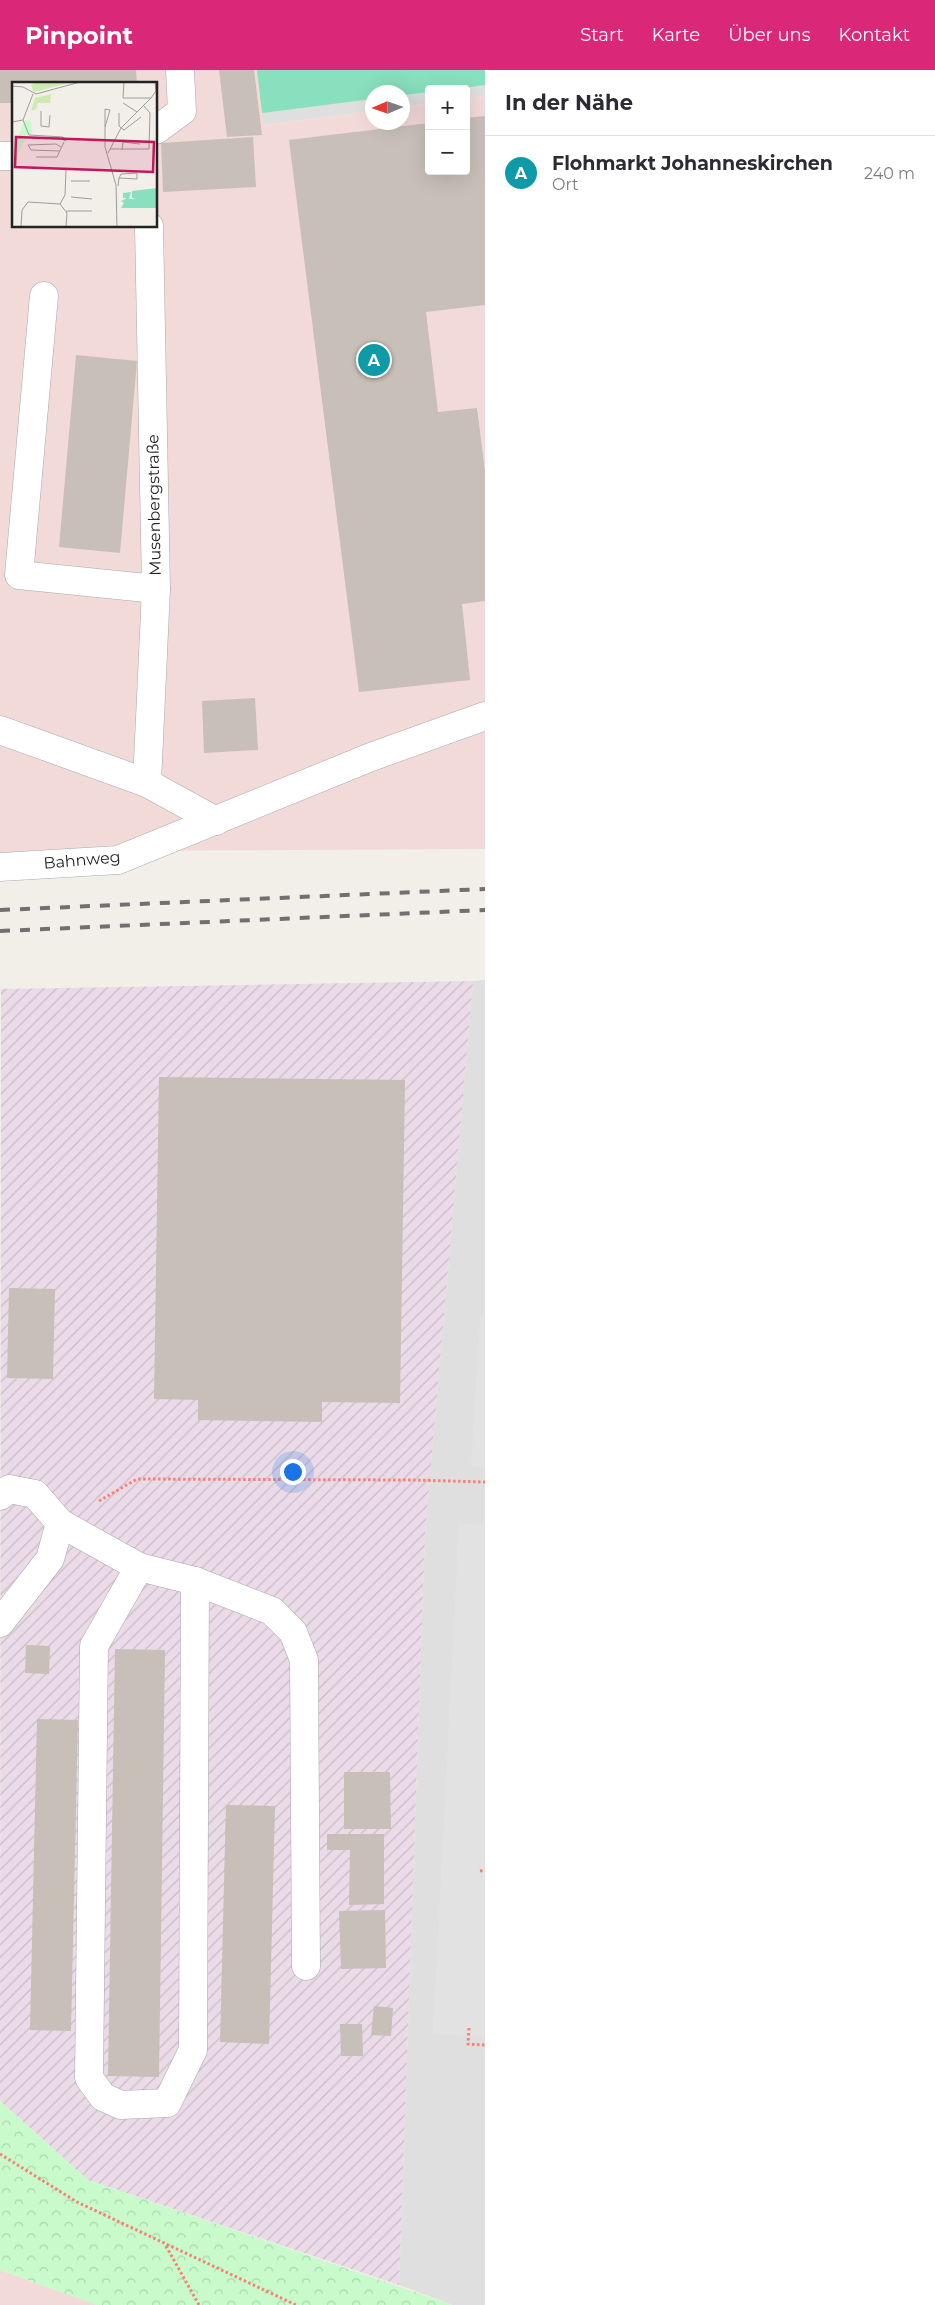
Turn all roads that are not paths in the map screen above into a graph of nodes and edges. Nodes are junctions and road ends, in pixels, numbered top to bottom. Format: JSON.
{"nodes":[{"id":1,"x":180,"y":70,"type":"edge"},
{"id":2,"x":158,"y":129,"type":"edge"},
{"id":3,"x":149,"y":228,"type":"edge"},
{"id":4,"x":44,"y":296,"type":"dead end"},
{"id":5,"x":156,"y":589,"type":"junction"},
{"id":6,"x":485,"y":716,"type":"edge"},
{"id":7,"x":0,"y":730,"type":"edge"},
{"id":8,"x":147,"y":783,"type":"junction"},
{"id":9,"x":216,"y":821,"type":"junction"},
{"id":10,"x":0,"y":866,"type":"edge"},
{"id":11,"x":0,"y":1496,"type":"edge"},
{"id":12,"x":60,"y":1523,"type":"junction"},
{"id":13,"x":139,"y":1567,"type":"junction"},
{"id":14,"x":195,"y":1581,"type":"junction"},
{"id":15,"x":0,"y":1623,"type":"edge"},
{"id":16,"x":306,"y":1966,"type":"dead end"}],
"edges":[{"from":1,"to":2,"type":"street"},
{"from":3,"to":5,"type":"street","name":"Musenbergstraße"},
{"from":4,"to":5,"type":"street"},
{"from":5,"to":8,"type":"street","name":"Musenbergstraße"},
{"from":6,"to":9,"type":"street"},
{"from":7,"to":8,"type":"street"},
{"from":8,"to":9,"type":"street"},
{"from":9,"to":10,"type":"street","name":"Bahnweg"},
{"from":11,"to":12,"type":"street"},
{"from":12,"to":13,"type":"street"},
{"from":12,"to":15,"type":"street"},
{"from":13,"to":14,"type":"street"},
{"from":13,"to":14,"type":"street"},
{"from":14,"to":16,"type":"street"}]}
